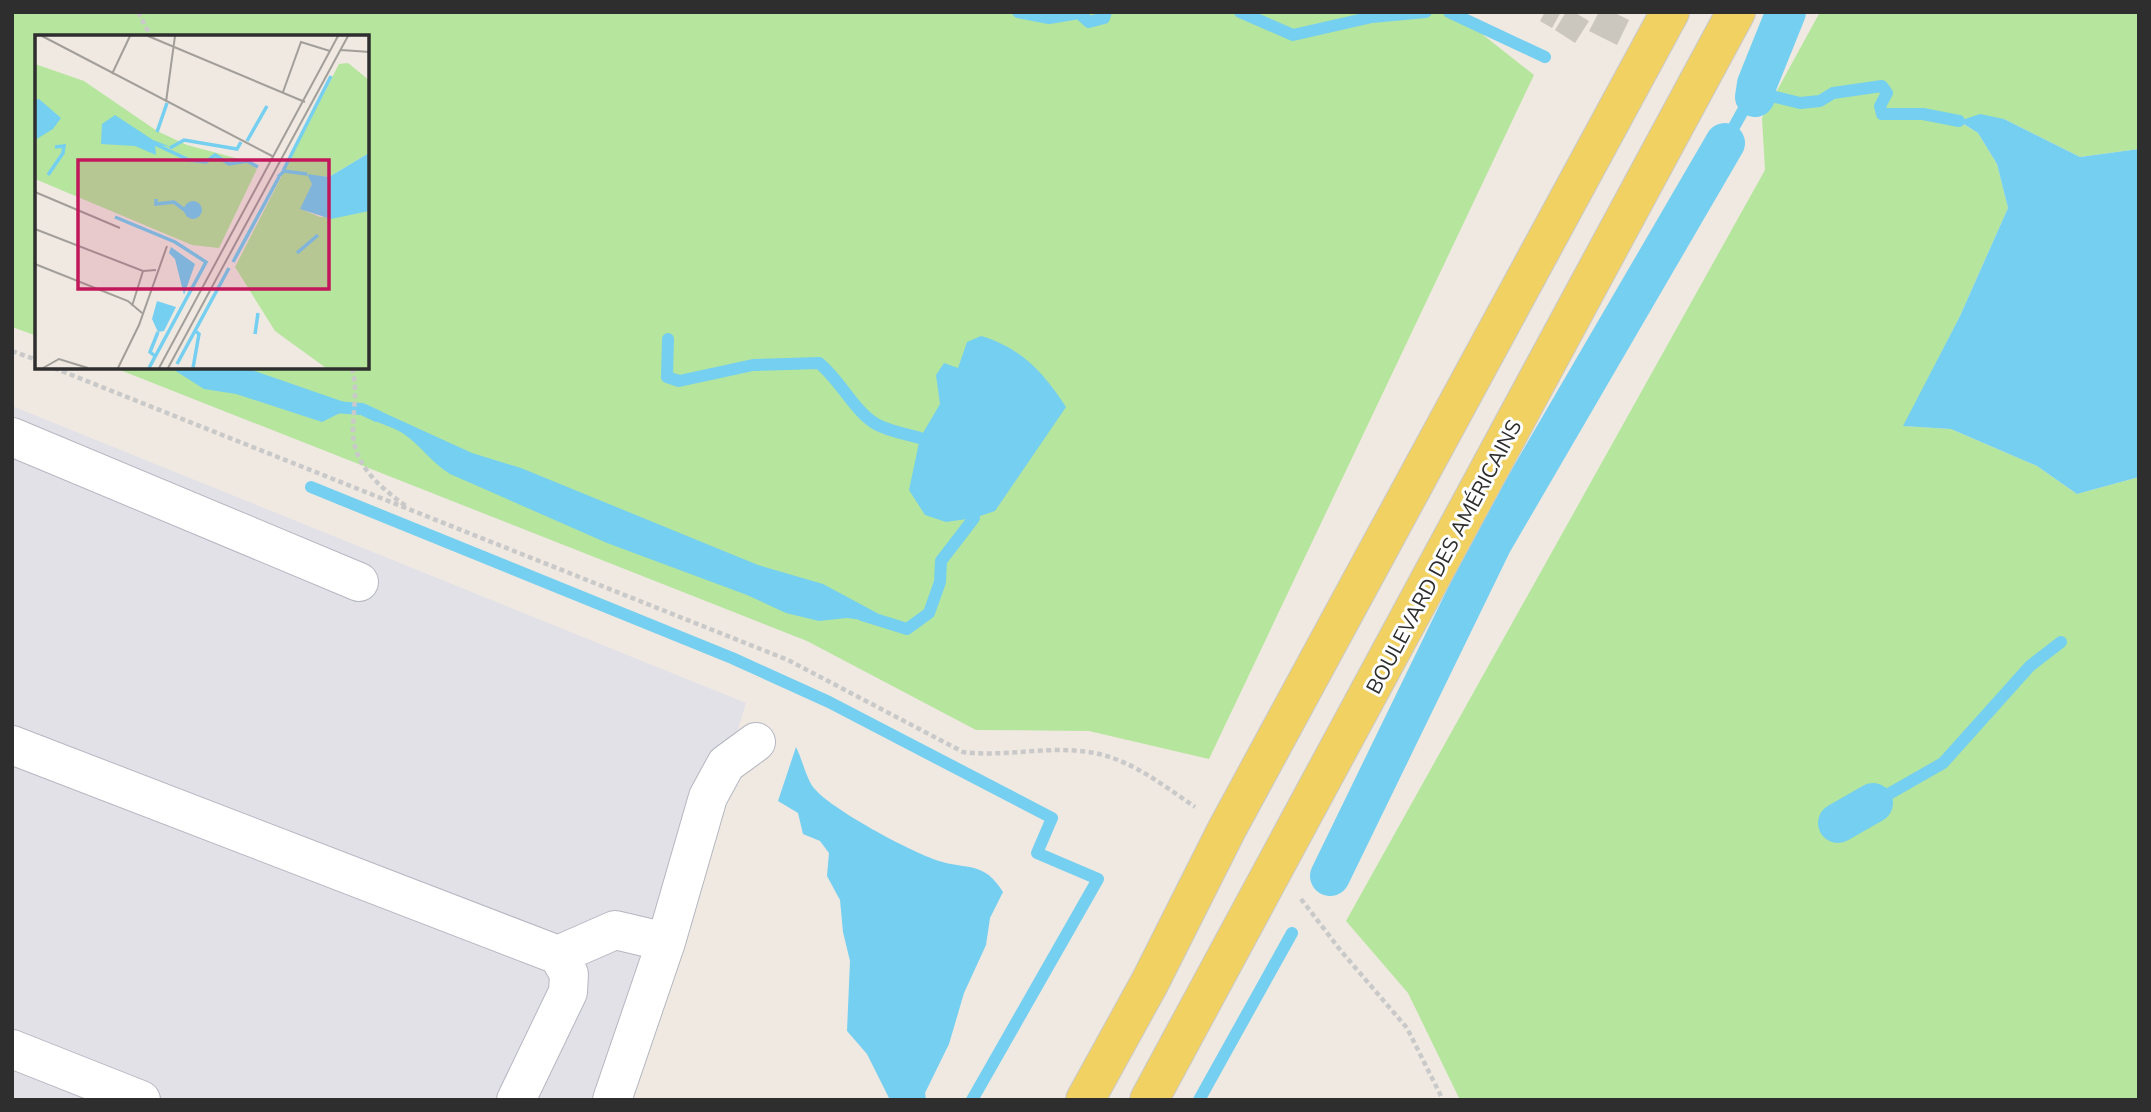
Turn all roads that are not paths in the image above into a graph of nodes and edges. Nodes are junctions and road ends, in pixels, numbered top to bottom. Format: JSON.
{"nodes":[{"id":1,"x":1670,"y":12,"type":"edge"},
{"id":2,"x":1736,"y":12,"type":"edge"},
{"id":3,"x":12,"y":437,"type":"edge"},
{"id":4,"x":359,"y":582,"type":"dead end"},
{"id":5,"x":757,"y":741,"type":"dead end"},
{"id":6,"x":12,"y":745,"type":"edge"},
{"id":7,"x":666,"y":942,"type":"junction"},
{"id":8,"x":558,"y":955,"type":"junction"},
{"id":9,"x":12,"y":1049,"type":"edge"},
{"id":10,"x":141,"y":1100,"type":"edge"},
{"id":11,"x":516,"y":1100,"type":"edge"},
{"id":12,"x":612,"y":1100,"type":"edge"},
{"id":13,"x":1085,"y":1100,"type":"edge"},
{"id":14,"x":1149,"y":1100,"type":"edge"}],
"edges":[{"from":1,"to":13,"type":"main road"},
{"from":2,"to":14,"type":"main road","name":"BOULEVARD DES AMÉRICAINS"},
{"from":3,"to":4,"type":"lane"},
{"from":5,"to":7,"type":"lane"},
{"from":6,"to":8,"type":"lane"},
{"from":7,"to":8,"type":"lane"},
{"from":7,"to":12,"type":"lane"},
{"from":8,"to":11,"type":"lane"},
{"from":9,"to":10,"type":"lane"}]}
